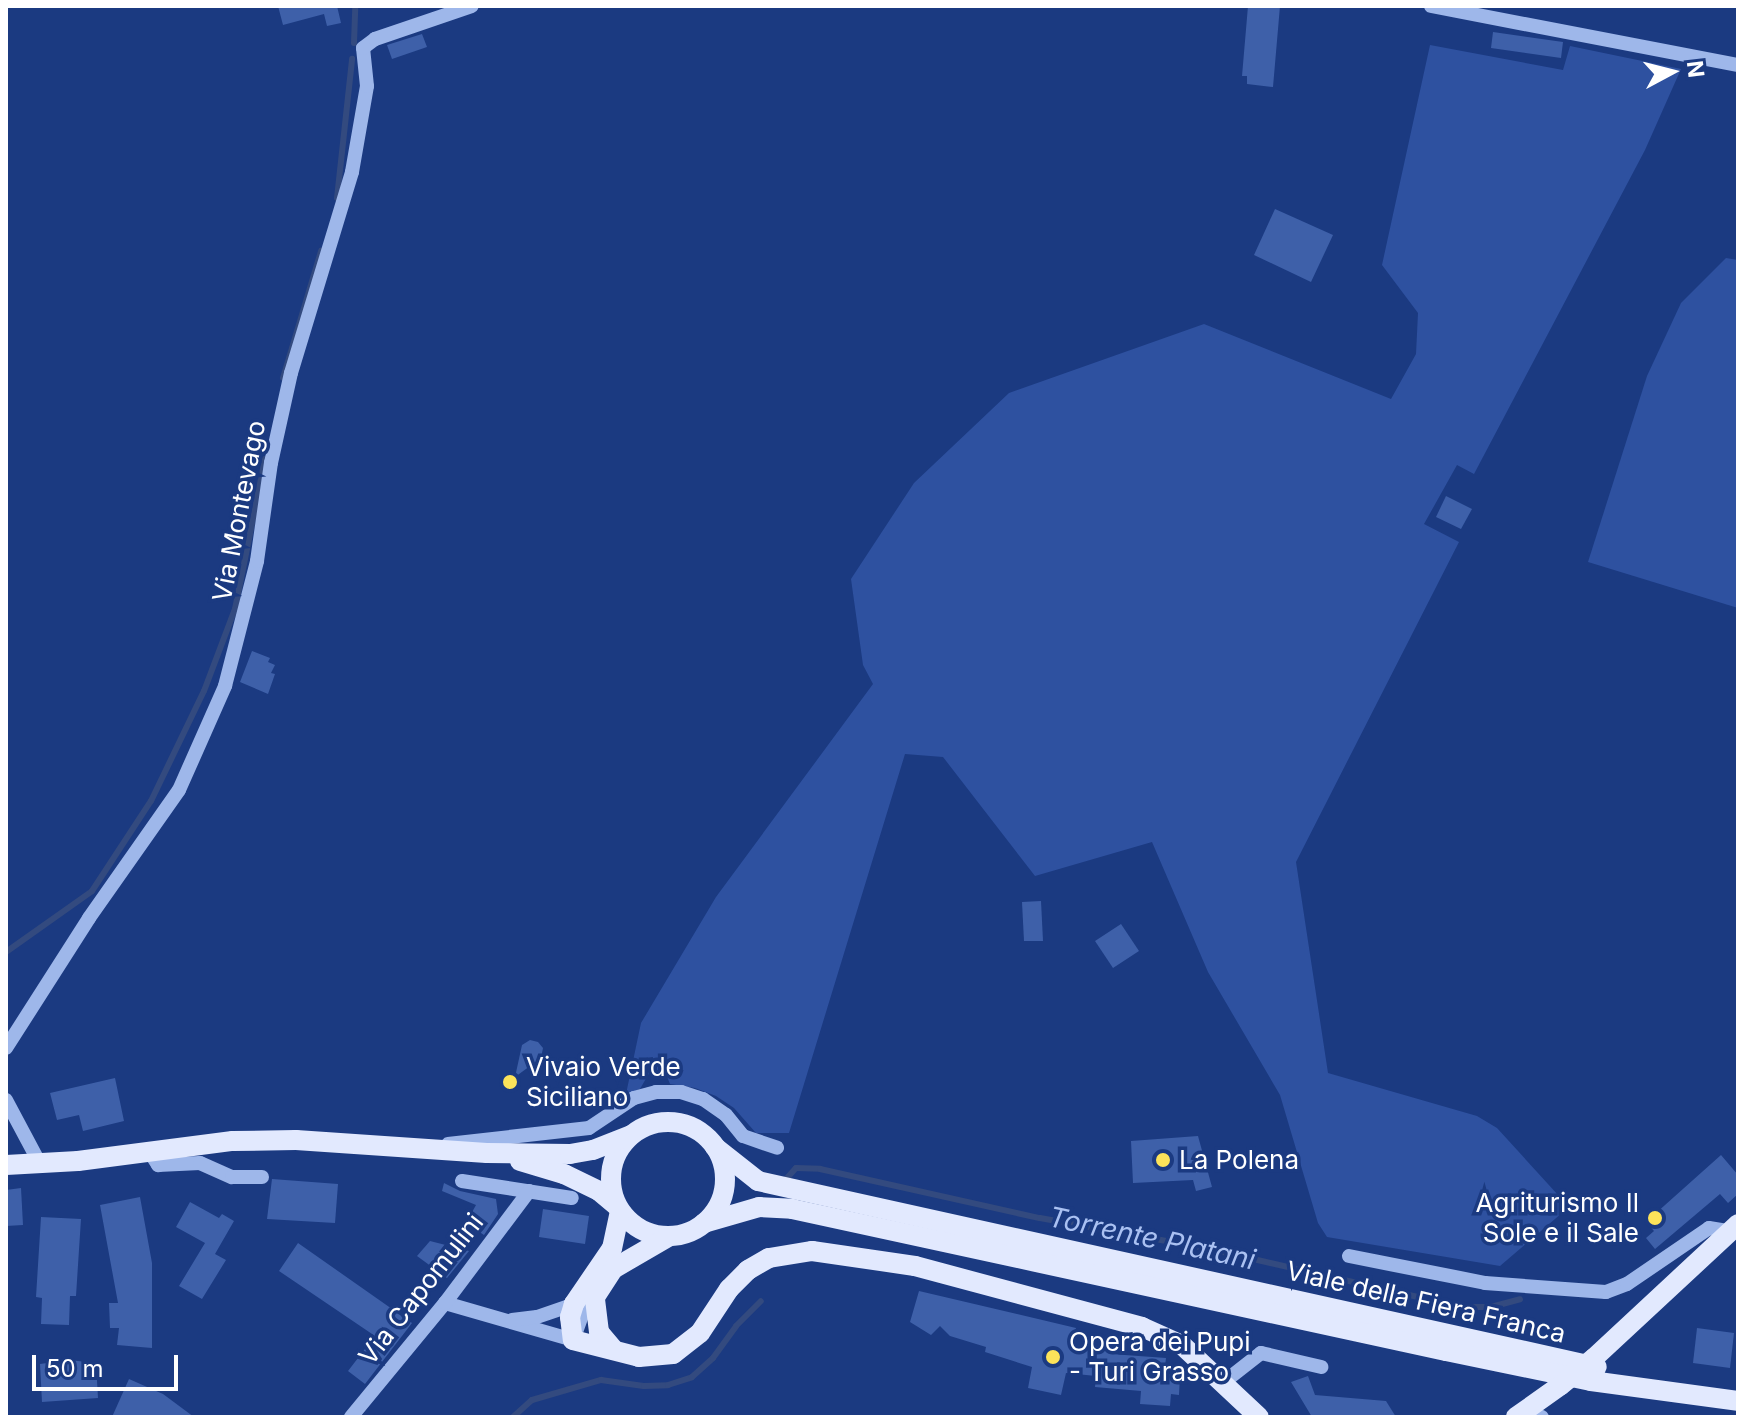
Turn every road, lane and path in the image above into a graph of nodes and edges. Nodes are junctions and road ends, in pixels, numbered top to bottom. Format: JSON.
{"nodes":[{"id":1,"x":472,"y":6,"type":"edge"},
{"id":2,"x":1431,"y":6,"type":"edge"},
{"id":3,"x":1738,"y":65,"type":"edge"},
{"id":4,"x":6,"y":1048,"type":"edge"},
{"id":5,"x":6,"y":1100,"type":"edge"},
{"id":6,"x":631,"y":1135,"type":"junction"},
{"id":7,"x":428,"y":1147,"type":"junction"},
{"id":8,"x":715,"y":1147,"type":"junction"},
{"id":9,"x":777,"y":1148,"type":"dead end"},
{"id":10,"x":149,"y":1151,"type":"junction"},
{"id":11,"x":487,"y":1153,"type":"junction"},
{"id":12,"x":40,"y":1164,"type":"junction"},
{"id":13,"x":6,"y":1165,"type":"edge"},
{"id":14,"x":262,"y":1177,"type":"dead end"},
{"id":15,"x":462,"y":1181,"type":"dead end"},
{"id":16,"x":529,"y":1191,"type":"junction"},
{"id":17,"x":572,"y":1198,"type":"dead end"},
{"id":18,"x":619,"y":1208,"type":"junction"},
{"id":19,"x":704,"y":1223,"type":"junction"},
{"id":20,"x":1734,"y":1227,"type":"edge"},
{"id":21,"x":670,"y":1236,"type":"junction"},
{"id":22,"x":1349,"y":1256,"type":"dead end"},
{"id":23,"x":595,"y":1297,"type":"junction"},
{"id":24,"x":445,"y":1303,"type":"junction"},
{"id":25,"x":574,"y":1304,"type":"junction"},
{"id":26,"x":503,"y":1321,"type":"junction"},
{"id":27,"x":573,"y":1340,"type":"junction"},
{"id":28,"x":614,"y":1350,"type":"junction"},
{"id":29,"x":1321,"y":1367,"type":"dead end"},
{"id":30,"x":1224,"y":1382,"type":"junction"},
{"id":31,"x":1665,"y":1391,"type":"junction"},
{"id":32,"x":1738,"y":1401,"type":"edge"},
{"id":33,"x":1528,"y":1415,"type":"edge"},
{"id":34,"x":351,"y":1417,"type":"edge"},
{"id":35,"x":1259,"y":1417,"type":"edge"}],
"edges":[{"from":1,"to":4,"type":"street","name":"Via Montevago"},
{"from":2,"to":3,"type":"street"},
{"from":5,"to":12,"type":"street"},
{"from":6,"to":8,"type":"main road"},
{"from":6,"to":11,"type":"main road"},
{"from":6,"to":18,"type":"main road"},
{"from":7,"to":9,"type":"street"},
{"from":7,"to":10,"type":"main road"},
{"from":7,"to":11,"type":"main road"},
{"from":8,"to":19,"type":"main road"},
{"from":8,"to":31,"type":"main road","name":"Viale della Fiera Franca"},
{"from":10,"to":12,"type":"main road"},
{"from":10,"to":14,"type":"street"},
{"from":11,"to":18,"type":"main road"},
{"from":12,"to":13,"type":"main road"},
{"from":15,"to":16,"type":"street"},
{"from":16,"to":17,"type":"street"},
{"from":16,"to":24,"type":"street","name":"Via Capomulini"},
{"from":18,"to":21,"type":"main road"},
{"from":18,"to":25,"type":"main road"},
{"from":19,"to":21,"type":"main road"},
{"from":19,"to":31,"type":"main road","name":"Viale della Fiera Franca"},
{"from":20,"to":22,"type":"street"},
{"from":20,"to":33,"type":"main road","bridge":true},
{"from":21,"to":23,"type":"main road"},
{"from":23,"to":27,"type":"street"},
{"from":23,"to":28,"type":"main road"},
{"from":24,"to":26,"type":"street"},
{"from":24,"to":34,"type":"street","name":"Via Capomulini"},
{"from":25,"to":26,"type":"street"},
{"from":25,"to":27,"type":"main road"},
{"from":26,"to":27,"type":"street"},
{"from":27,"to":28,"type":"main road"},
{"from":28,"to":30,"type":"main road"},
{"from":29,"to":30,"type":"street"},
{"from":30,"to":35,"type":"main road"},
{"from":31,"to":32,"type":"main road","name":"Viale della Fiera Franca"}]}
